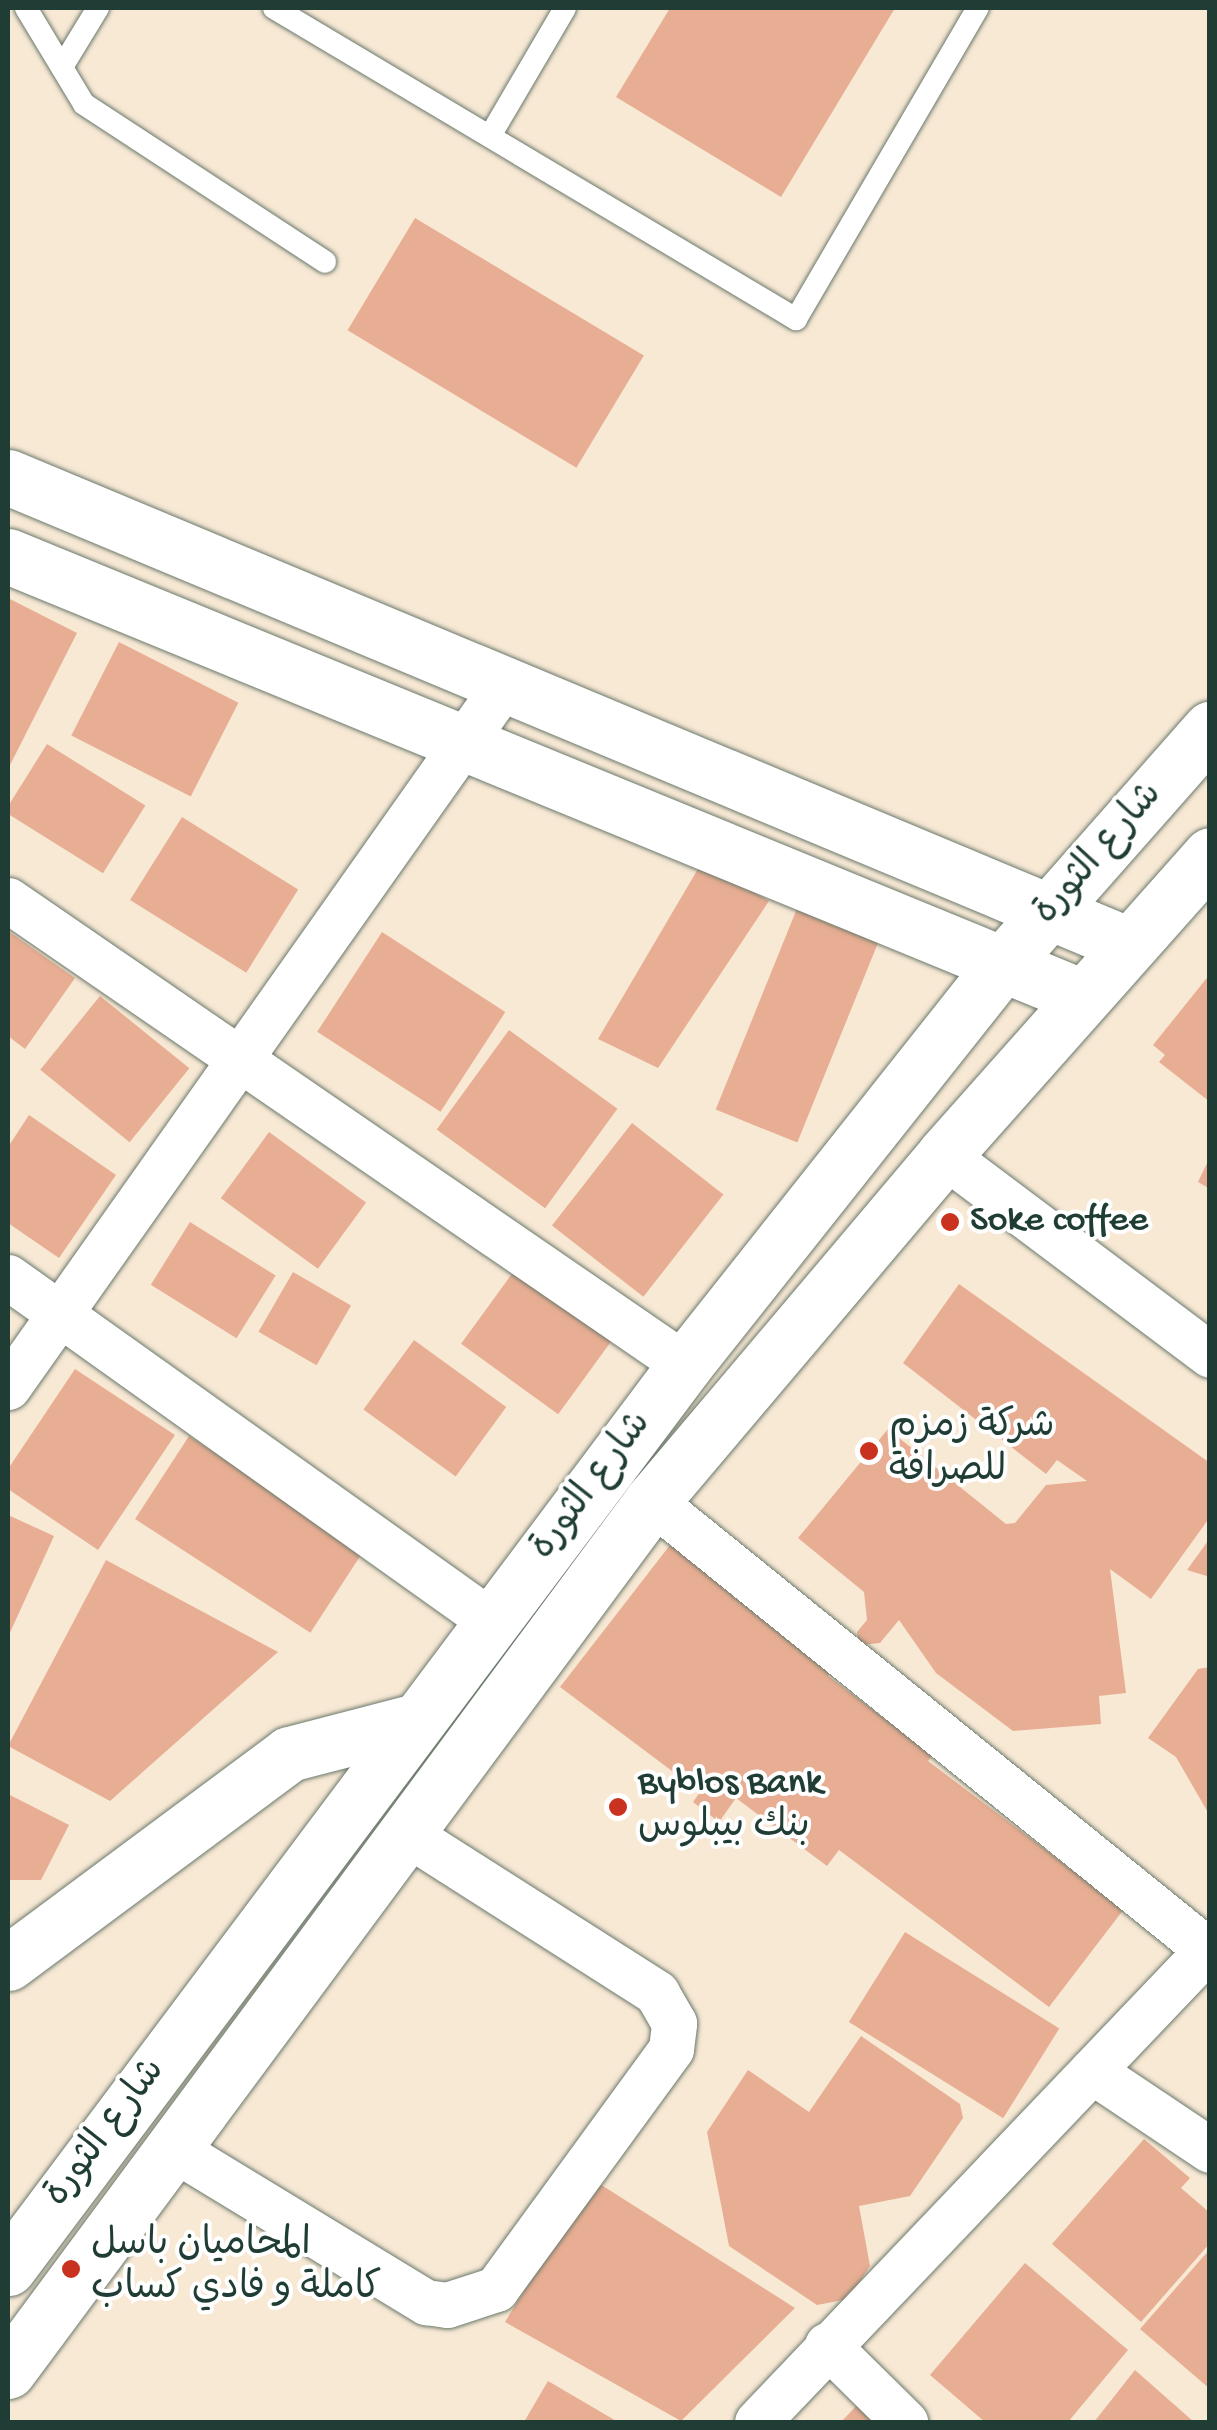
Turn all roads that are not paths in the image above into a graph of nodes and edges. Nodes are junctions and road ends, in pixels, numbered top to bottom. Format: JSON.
{"nodes":[{"id":1,"x":26,"y":8,"type":"edge"},
{"id":2,"x":98,"y":8,"type":"edge"},
{"id":3,"x":274,"y":8,"type":"edge"},
{"id":4,"x":565,"y":8,"type":"edge"},
{"id":5,"x":978,"y":8,"type":"edge"},
{"id":6,"x":62,"y":67,"type":"junction"},
{"id":7,"x":490,"y":136,"type":"junction"},
{"id":8,"x":325,"y":262,"type":"dead end"},
{"id":9,"x":8,"y":477,"type":"edge"},
{"id":10,"x":8,"y":556,"type":"edge"},
{"id":11,"x":504,"y":685,"type":"junction"},
{"id":12,"x":1210,"y":729,"type":"edge"},
{"id":13,"x":464,"y":746,"type":"junction"},
{"id":14,"x":1210,"y":855,"type":"edge"},
{"id":15,"x":8,"y":900,"type":"edge"},
{"id":16,"x":1055,"y":909,"type":"junction"},
{"id":17,"x":1129,"y":945,"type":"junction"},
{"id":18,"x":1002,"y":965,"type":"junction"},
{"id":19,"x":1082,"y":997,"type":"junction"},
{"id":20,"x":237,"y":1056,"type":"junction"},
{"id":21,"x":944,"y":1155,"type":"junction"},
{"id":22,"x":8,"y":1277,"type":"edge"},
{"id":23,"x":60,"y":1312,"type":"junction"},
{"id":24,"x":1205,"y":1343,"type":"edge"},
{"id":25,"x":685,"y":1365,"type":"junction"},
{"id":26,"x":8,"y":1387,"type":"edge"},
{"id":27,"x":652,"y":1501,"type":"junction"},
{"id":28,"x":492,"y":1622,"type":"junction"},
{"id":29,"x":413,"y":1722,"type":"junction"},
{"id":30,"x":406,"y":1833,"type":"junction"},
{"id":31,"x":1207,"y":1947,"type":"edge"},
{"id":32,"x":8,"y":1963,"type":"edge"},
{"id":33,"x":1092,"y":2071,"type":"junction"},
{"id":34,"x":169,"y":2146,"type":"junction"},
{"id":35,"x":1210,"y":2150,"type":"edge"},
{"id":36,"x":8,"y":2268,"type":"edge"},
{"id":37,"x":827,"y":2346,"type":"junction"},
{"id":38,"x":8,"y":2371,"type":"edge"},
{"id":39,"x":757,"y":2422,"type":"edge"},
{"id":40,"x":905,"y":2422,"type":"edge"}],
"edges":[{"from":1,"to":6,"type":"lane"},
{"from":2,"to":6,"type":"lane"},
{"from":3,"to":7,"type":"lane"},
{"from":4,"to":7,"type":"lane"},
{"from":5,"to":7,"type":"lane"},
{"from":6,"to":8,"type":"lane"},
{"from":9,"to":11,"type":"main road"},
{"from":10,"to":13,"type":"main road"},
{"from":11,"to":13,"type":"street"},
{"from":11,"to":16,"type":"main road"},
{"from":12,"to":16,"type":"main road","name":"شارع الثورة"},
{"from":13,"to":18,"type":"main road"},
{"from":13,"to":20,"type":"street"},
{"from":14,"to":17,"type":"main road","name":"شارع الثورة"},
{"from":15,"to":20,"type":"street"},
{"from":16,"to":17,"type":"main road"},
{"from":16,"to":18,"type":"main road","name":"شارع الثورة"},
{"from":17,"to":19,"type":"main road","name":"شارع الثورة"},
{"from":18,"to":19,"type":"main road"},
{"from":18,"to":25,"type":"main road","name":"شارع الثورة"},
{"from":19,"to":21,"type":"main road","name":"شارع الثورة"},
{"from":20,"to":23,"type":"street"},
{"from":20,"to":25,"type":"street"},
{"from":21,"to":24,"type":"street"},
{"from":21,"to":27,"type":"main road","name":"شارع الثورة"},
{"from":22,"to":23,"type":"street"},
{"from":23,"to":26,"type":"street"},
{"from":23,"to":28,"type":"street"},
{"from":25,"to":28,"type":"main road","name":"شارع الثورة"},
{"from":27,"to":30,"type":"main road","name":"شارع الثورة"},
{"from":27,"to":31,"type":"street"},
{"from":28,"to":29,"type":"main road","name":"شارع الثورة"},
{"from":29,"to":32,"type":"main road"},
{"from":29,"to":36,"type":"main road","name":"شارع الثورة"},
{"from":30,"to":34,"type":"main road","name":"شارع الثورة"},
{"from":30,"to":34,"type":"street"},
{"from":31,"to":33,"type":"street"},
{"from":33,"to":35,"type":"street"},
{"from":33,"to":37,"type":"street"},
{"from":34,"to":38,"type":"main road","name":"شارع الثورة"},
{"from":37,"to":39,"type":"street"},
{"from":37,"to":40,"type":"street"}]}
